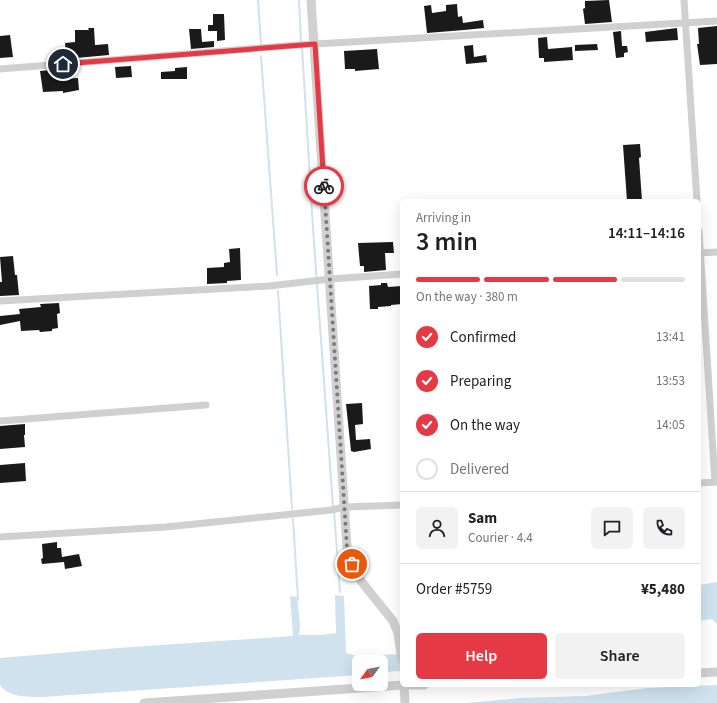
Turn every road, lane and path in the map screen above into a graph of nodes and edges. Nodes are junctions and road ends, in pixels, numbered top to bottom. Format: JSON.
{"nodes":[{"id":1,"x":311,"y":0,"type":"edge"},
{"id":2,"x":684,"y":0,"type":"edge"},
{"id":3,"x":717,"y":20,"type":"edge"},
{"id":4,"x":686,"y":22,"type":"junction"},
{"id":5,"x":313,"y":45,"type":"junction"},
{"id":6,"x":0,"y":69,"type":"edge"},
{"id":7,"x":697,"y":199,"type":"edge"},
{"id":8,"x":717,"y":252,"type":"edge"},
{"id":9,"x":701,"y":253,"type":"edge"},
{"id":10,"x":701,"y":267,"type":"edge"},
{"id":11,"x":400,"y":274,"type":"edge"},
{"id":12,"x":330,"y":279,"type":"junction"},
{"id":13,"x":0,"y":301,"type":"edge"},
{"id":14,"x":206,"y":405,"type":"dead end"},
{"id":15,"x":0,"y":421,"type":"edge"},
{"id":16,"x":716,"y":482,"type":"edge"},
{"id":17,"x":701,"y":483,"type":"edge"},
{"id":18,"x":400,"y":505,"type":"edge"},
{"id":19,"x":345,"y":507,"type":"junction"},
{"id":20,"x":0,"y":537,"type":"edge"},
{"id":21,"x":400,"y":644,"type":"edge"},
{"id":22,"x":717,"y":672,"type":"edge"},
{"id":23,"x":701,"y":673,"type":"edge"},
{"id":24,"x":400,"y":685,"type":"edge"},
{"id":25,"x":404,"y":687,"type":"edge"},
{"id":26,"x":405,"y":702,"type":"edge"},
{"id":27,"x":145,"y":703,"type":"edge"}],
"edges":[{"from":1,"to":5,"type":"street"},
{"from":2,"to":4,"type":"street"},
{"from":3,"to":4,"type":"street"},
{"from":4,"to":5,"type":"street"},
{"from":4,"to":7,"type":"street"},
{"from":5,"to":6,"type":"street"},
{"from":5,"to":12,"type":"street"},
{"from":8,"to":9,"type":"street"},
{"from":10,"to":16,"type":"street"},
{"from":11,"to":12,"type":"street"},
{"from":12,"to":13,"type":"street"},
{"from":12,"to":19,"type":"street"},
{"from":14,"to":15,"type":"street"},
{"from":16,"to":17,"type":"street"},
{"from":18,"to":19,"type":"street"},
{"from":19,"to":20,"type":"street"},
{"from":19,"to":21,"type":"street"},
{"from":22,"to":23,"type":"street"},
{"from":24,"to":27,"type":"street"},
{"from":25,"to":26,"type":"street"}]}
